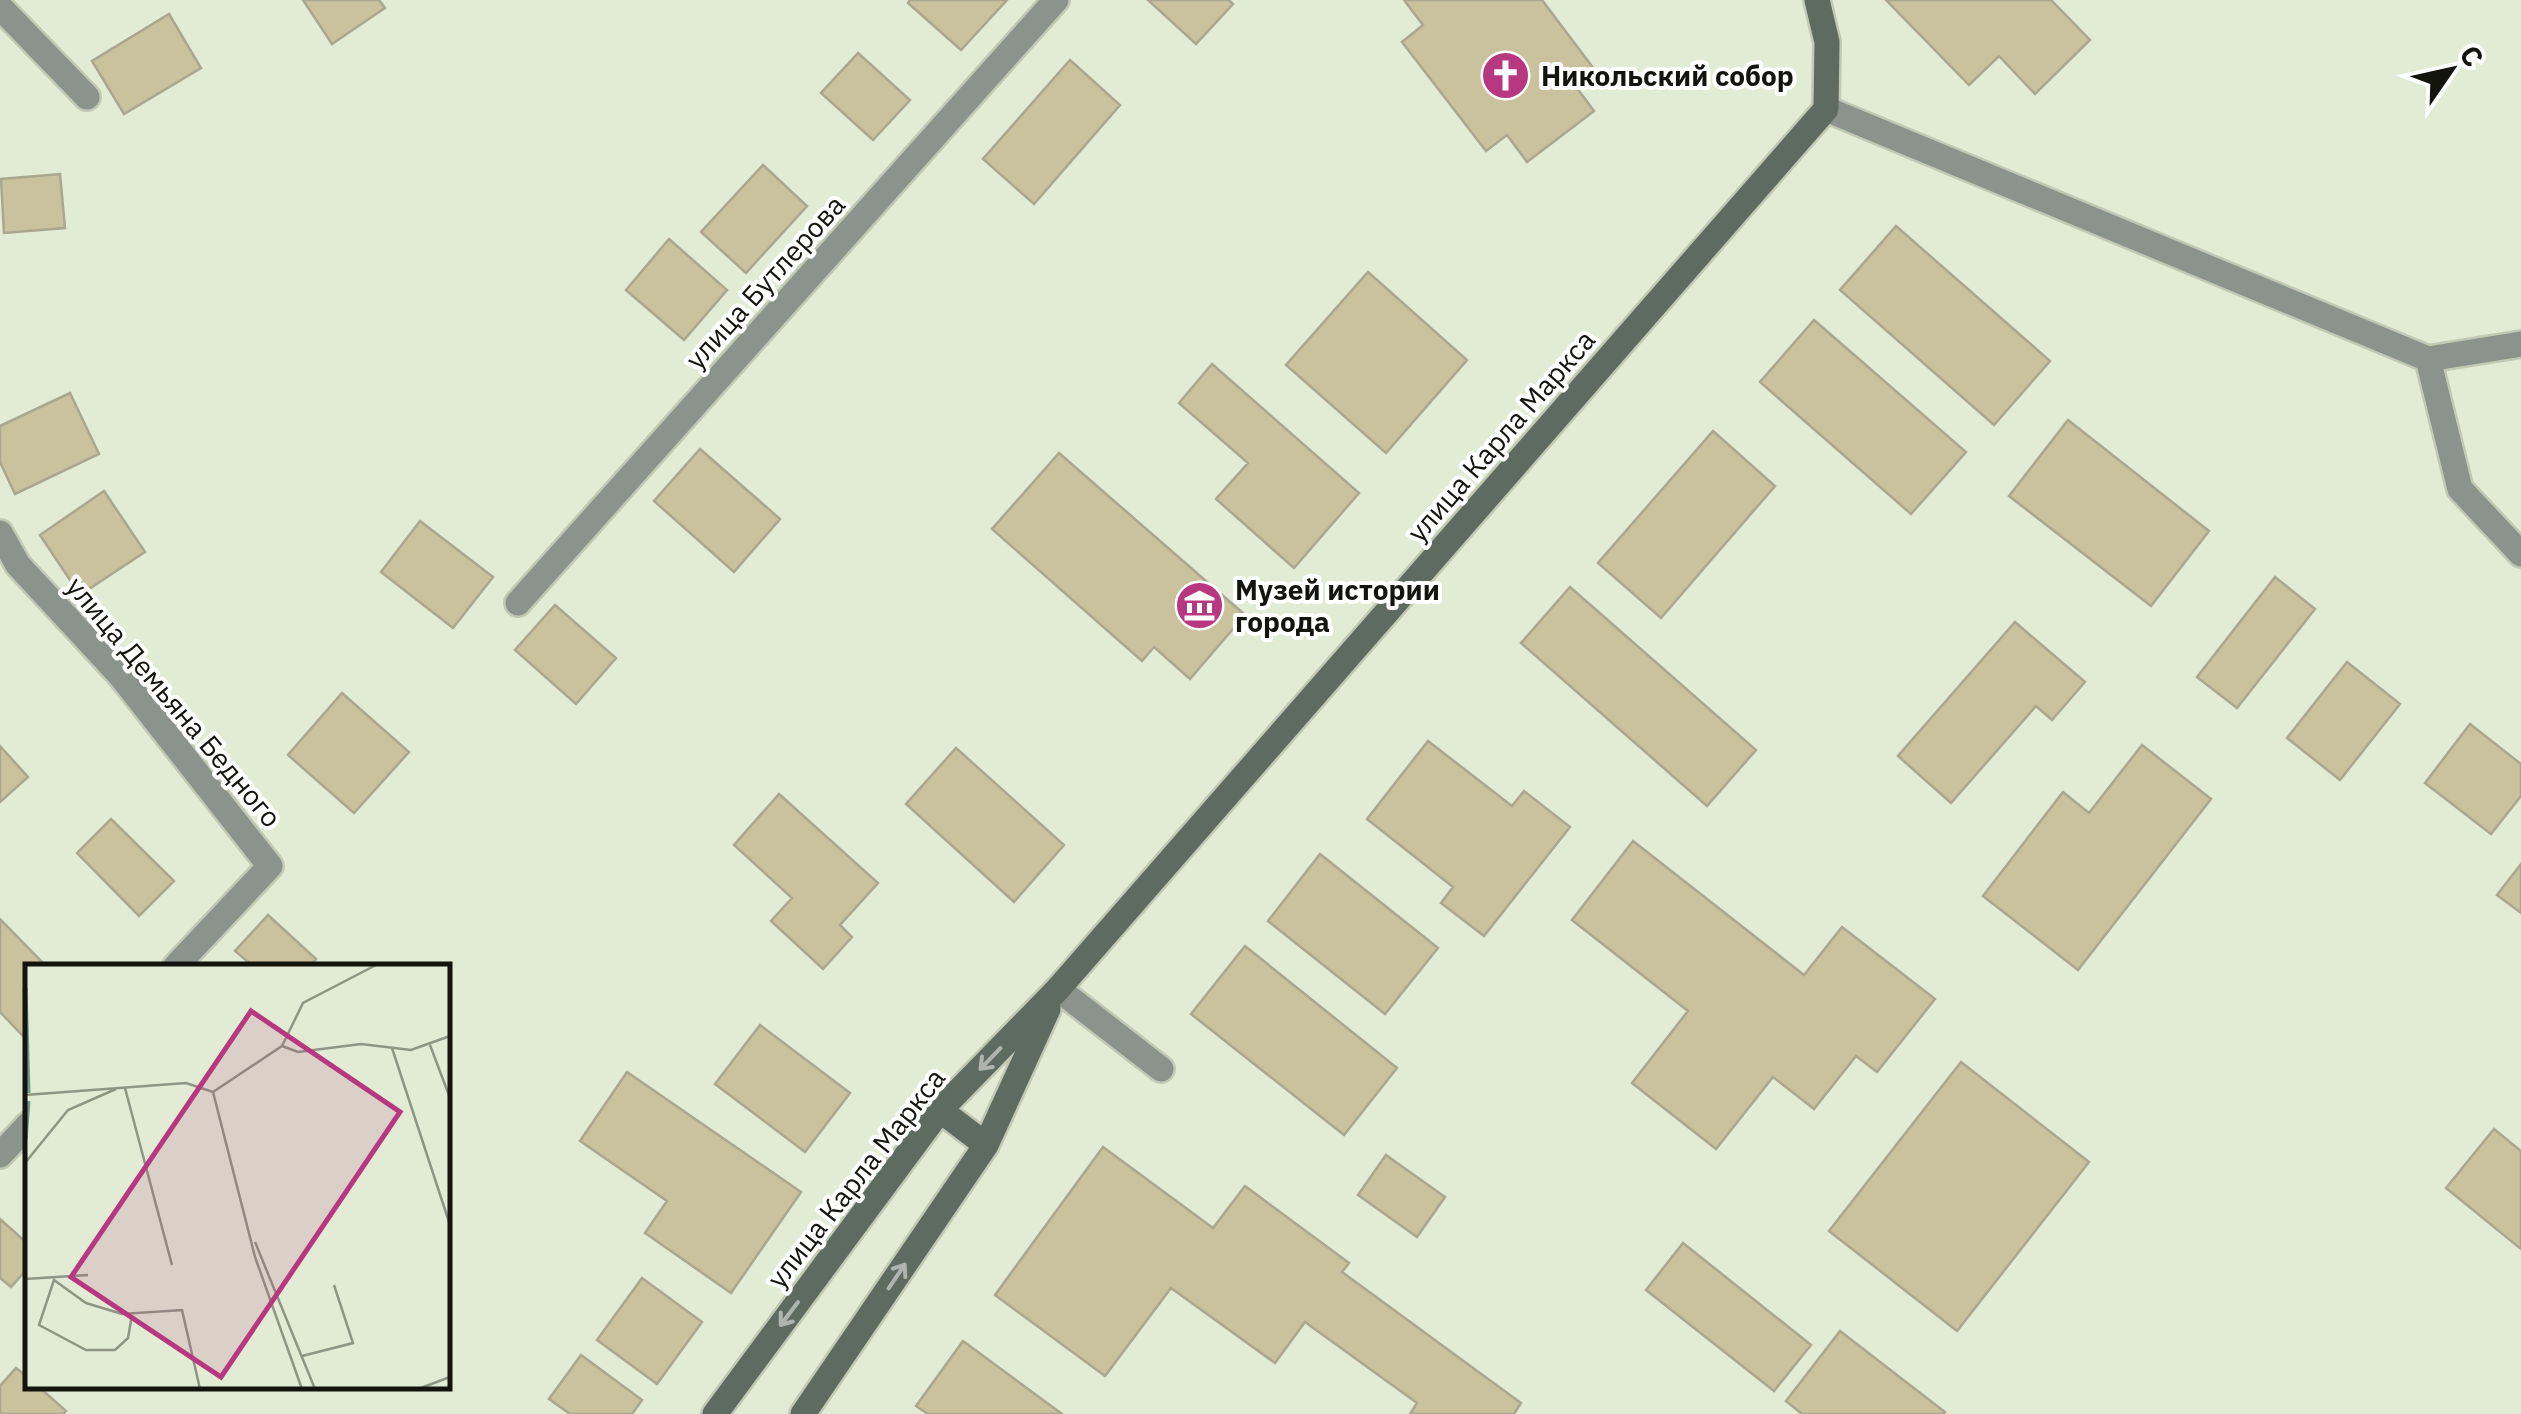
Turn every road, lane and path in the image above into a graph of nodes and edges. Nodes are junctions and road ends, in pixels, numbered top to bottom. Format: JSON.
{"nodes":[{"id":1,"x":1056,"y":0,"type":"edge"},
{"id":2,"x":1817,"y":0,"type":"edge"},
{"id":3,"x":0,"y":7,"type":"edge"},
{"id":4,"x":86,"y":97,"type":"dead end"},
{"id":5,"x":1826,"y":110,"type":"junction"},
{"id":6,"x":2521,"y":344,"type":"edge"},
{"id":7,"x":2428,"y":359,"type":"junction"},
{"id":8,"x":0,"y":533,"type":"edge"},
{"id":9,"x":2521,"y":554,"type":"edge"},
{"id":10,"x":9,"y":568,"type":"edge"},
{"id":11,"x":518,"y":604,"type":"dead end"},
{"id":12,"x":178,"y":964,"type":"edge"},
{"id":13,"x":1058,"y":988,"type":"junction"},
{"id":14,"x":1161,"y":1069,"type":"dead end"},
{"id":15,"x":940,"y":1110,"type":"junction"},
{"id":16,"x":25,"y":1128,"type":"edge"},
{"id":17,"x":986,"y":1145,"type":"junction"},
{"id":18,"x":0,"y":1155,"type":"edge"},
{"id":19,"x":714,"y":1414,"type":"edge"},
{"id":20,"x":802,"y":1414,"type":"edge"}],
"edges":[{"from":1,"to":11,"type":"street","name":"улица Бутлерова"},
{"from":2,"to":5,"type":"main road"},
{"from":3,"to":4,"type":"street"},
{"from":5,"to":7,"type":"street"},
{"from":5,"to":13,"type":"main road","name":"улица Карла Маркса"},
{"from":6,"to":7,"type":"street"},
{"from":7,"to":9,"type":"street"},
{"from":8,"to":10,"type":"street","name":"улица Демьяна Бедного"},
{"from":10,"to":12,"type":"street","name":"улица Демьяна Бедного"},
{"from":13,"to":14,"type":"street"},
{"from":13,"to":15,"type":"main road","name":"улица Карла Маркса","one_way":true},
{"from":13,"to":17,"type":"main road","name":"улица Карла Маркса"},
{"from":15,"to":17,"type":"main road"},
{"from":15,"to":19,"type":"main road","name":"улица Карла Маркса","one_way":true},
{"from":16,"to":18,"type":"street"},
{"from":20,"to":17,"type":"main road","name":"улица Карла Маркса","one_way":true}]}
